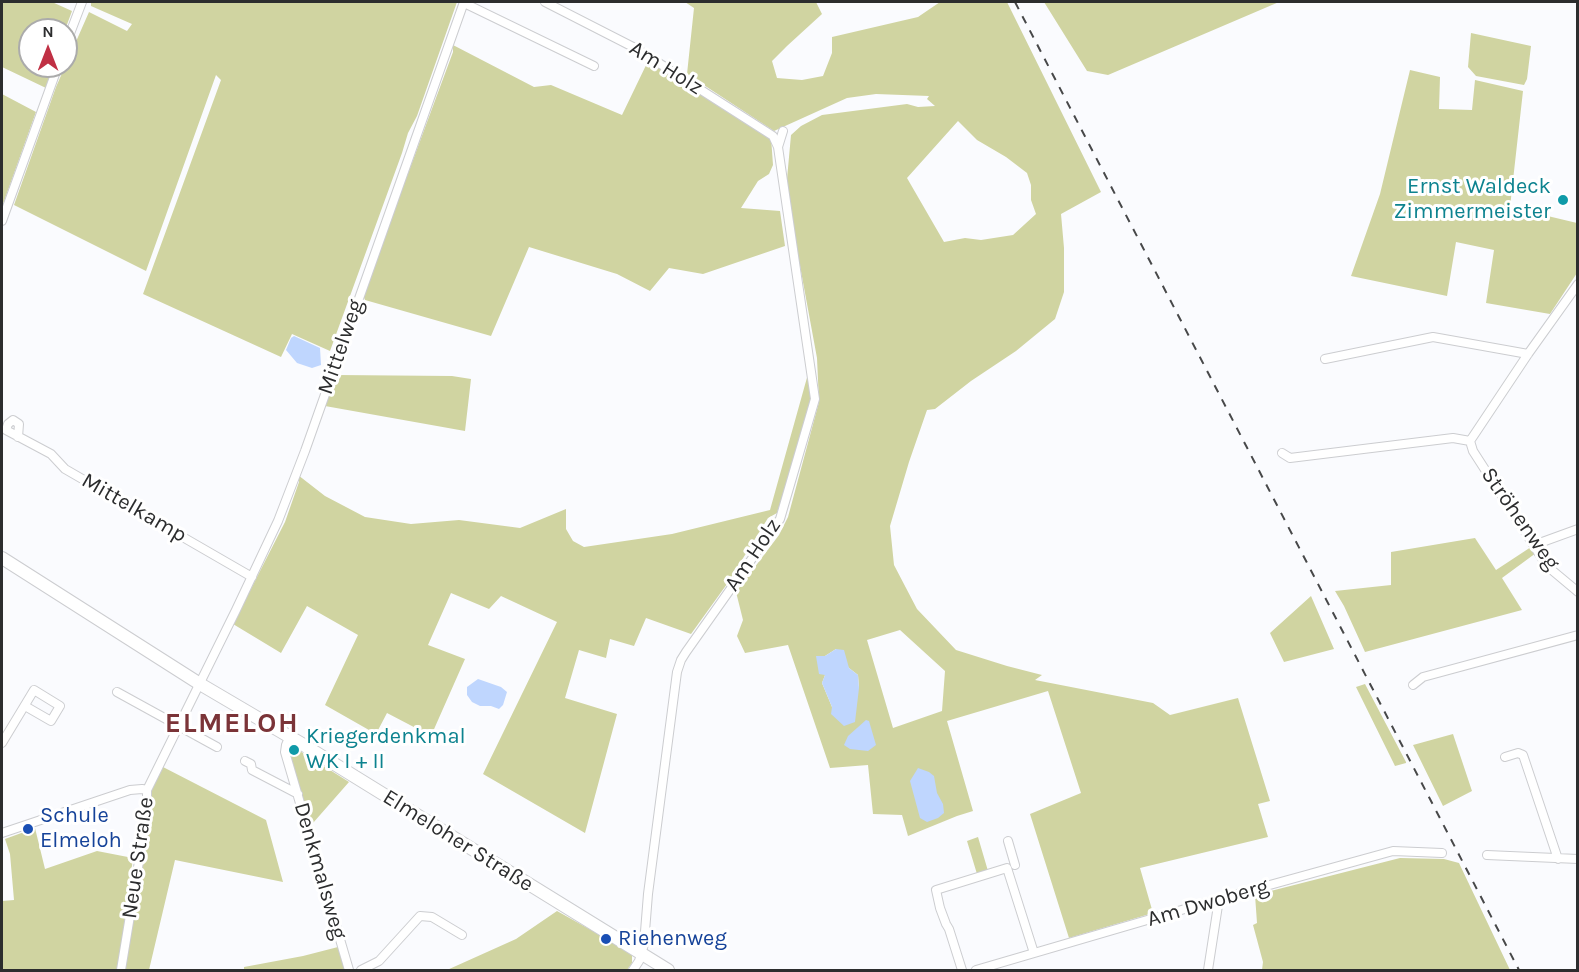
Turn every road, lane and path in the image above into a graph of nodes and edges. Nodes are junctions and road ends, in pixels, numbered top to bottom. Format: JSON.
{"nodes":[{"id":1,"x":82,"y":2,"type":"edge"},
{"id":2,"x":464,"y":2,"type":"edge"},
{"id":3,"x":544,"y":2,"type":"edge"},
{"id":4,"x":76,"y":18,"type":"edge"},
{"id":5,"x":594,"y":66,"type":"dead end"},
{"id":6,"x":54,"y":78,"type":"edge"},
{"id":7,"x":783,"y":131,"type":"dead end"},
{"id":8,"x":778,"y":147,"type":"junction"},
{"id":9,"x":2,"y":221,"type":"edge"},
{"id":10,"x":1576,"y":289,"type":"edge"},
{"id":11,"x":1528,"y":354,"type":"junction"},
{"id":12,"x":1325,"y":359,"type":"dead end"},
{"id":13,"x":18,"y":437,"type":"dead end"},
{"id":14,"x":1470,"y":441,"type":"junction"},
{"id":15,"x":1282,"y":453,"type":"dead end"},
{"id":16,"x":1578,"y":529,"type":"edge"},
{"id":17,"x":1534,"y":545,"type":"junction"},
{"id":18,"x":2,"y":560,"type":"edge"},
{"id":19,"x":252,"y":577,"type":"junction"},
{"id":20,"x":1578,"y":592,"type":"edge"},
{"id":21,"x":1578,"y":635,"type":"edge"},
{"id":22,"x":200,"y":684,"type":"junction"},
{"id":23,"x":1413,"y":685,"type":"dead end"},
{"id":24,"x":117,"y":692,"type":"dead end"},
{"id":25,"x":25,"y":706,"type":"dead end"},
{"id":26,"x":178,"y":726,"type":"junction"},
{"id":27,"x":289,"y":738,"type":"junction"},
{"id":28,"x":2,"y":743,"type":"edge"},
{"id":29,"x":217,"y":747,"type":"dead end"},
{"id":30,"x":1505,"y":757,"type":"dead end"},
{"id":31,"x":245,"y":762,"type":"dead end"},
{"id":32,"x":147,"y":790,"type":"junction"},
{"id":33,"x":298,"y":794,"type":"junction"},
{"id":34,"x":2,"y":833,"type":"edge"},
{"id":35,"x":1008,"y":841,"type":"dead end"},
{"id":36,"x":1442,"y":853,"type":"dead end"},
{"id":37,"x":1487,"y":855,"type":"dead end"},
{"id":38,"x":1558,"y":858,"type":"junction"},
{"id":39,"x":1578,"y":859,"type":"edge"},
{"id":40,"x":1014,"y":866,"type":"junction"},
{"id":41,"x":1219,"y":899,"type":"junction"},
{"id":42,"x":462,"y":935,"type":"dead end"},
{"id":43,"x":1034,"y":953,"type":"junction"},
{"id":44,"x":644,"y":955,"type":"junction"},
{"id":45,"x":121,"y":970,"type":"edge"},
{"id":46,"x":349,"y":970,"type":"edge"},
{"id":47,"x":361,"y":970,"type":"edge"},
{"id":48,"x":633,"y":970,"type":"edge"},
{"id":49,"x":669,"y":970,"type":"edge"},
{"id":50,"x":962,"y":970,"type":"edge"},
{"id":51,"x":976,"y":970,"type":"edge"},
{"id":52,"x":1208,"y":970,"type":"edge"}],
"edges":[{"from":1,"to":4,"type":"street"},
{"from":2,"to":5,"type":"street"},
{"from":2,"to":19,"type":"street","name":"Mittelweg"},
{"from":3,"to":8,"type":"street","name":"Am Holz"},
{"from":6,"to":9,"type":"street"},
{"from":7,"to":8,"type":"street","name":"Am Holz"},
{"from":8,"to":44,"type":"street","name":"Am Holz"},
{"from":10,"to":11,"type":"street"},
{"from":11,"to":12,"type":"street"},
{"from":11,"to":14,"type":"street"},
{"from":13,"to":19,"type":"street","name":"Mittelkamp"},
{"from":14,"to":15,"type":"street"},
{"from":14,"to":17,"type":"street","name":"Ströhenweg"},
{"from":16,"to":17,"type":"street"},
{"from":17,"to":20,"type":"street","name":"Ströhenweg"},
{"from":18,"to":22,"type":"street","name":"Elmeloher Straße"},
{"from":19,"to":22,"type":"street","name":"Mittelweg"},
{"from":21,"to":23,"type":"street"},
{"from":22,"to":26,"type":"street","name":"Neue Straße"},
{"from":22,"to":27,"type":"street","name":"Elmeloher Straße"},
{"from":24,"to":26,"type":"street"},
{"from":25,"to":28,"type":"street"},
{"from":26,"to":29,"type":"street"},
{"from":26,"to":32,"type":"street","name":"Neue Straße"},
{"from":27,"to":33,"type":"street","name":"Denkmalsweg"},
{"from":27,"to":44,"type":"street","name":"Elmeloher Straße"},
{"from":30,"to":38,"type":"street"},
{"from":31,"to":33,"type":"street"},
{"from":32,"to":34,"type":"street"},
{"from":32,"to":45,"type":"street","name":"Neue Straße"},
{"from":33,"to":46,"type":"street","name":"Denkmalsweg"},
{"from":35,"to":40,"type":"street"},
{"from":36,"to":41,"type":"street","name":"Am Dwoberg"},
{"from":37,"to":38,"type":"street"},
{"from":38,"to":39,"type":"street"},
{"from":40,"to":43,"type":"street"},
{"from":40,"to":50,"type":"street"},
{"from":41,"to":43,"type":"street","name":"Am Dwoberg"},
{"from":41,"to":52,"type":"street"},
{"from":42,"to":47,"type":"street"},
{"from":43,"to":51,"type":"street","name":"Am Dwoberg"},
{"from":44,"to":48,"type":"street"},
{"from":44,"to":49,"type":"street","name":"Elmeloher Straße"}]}
